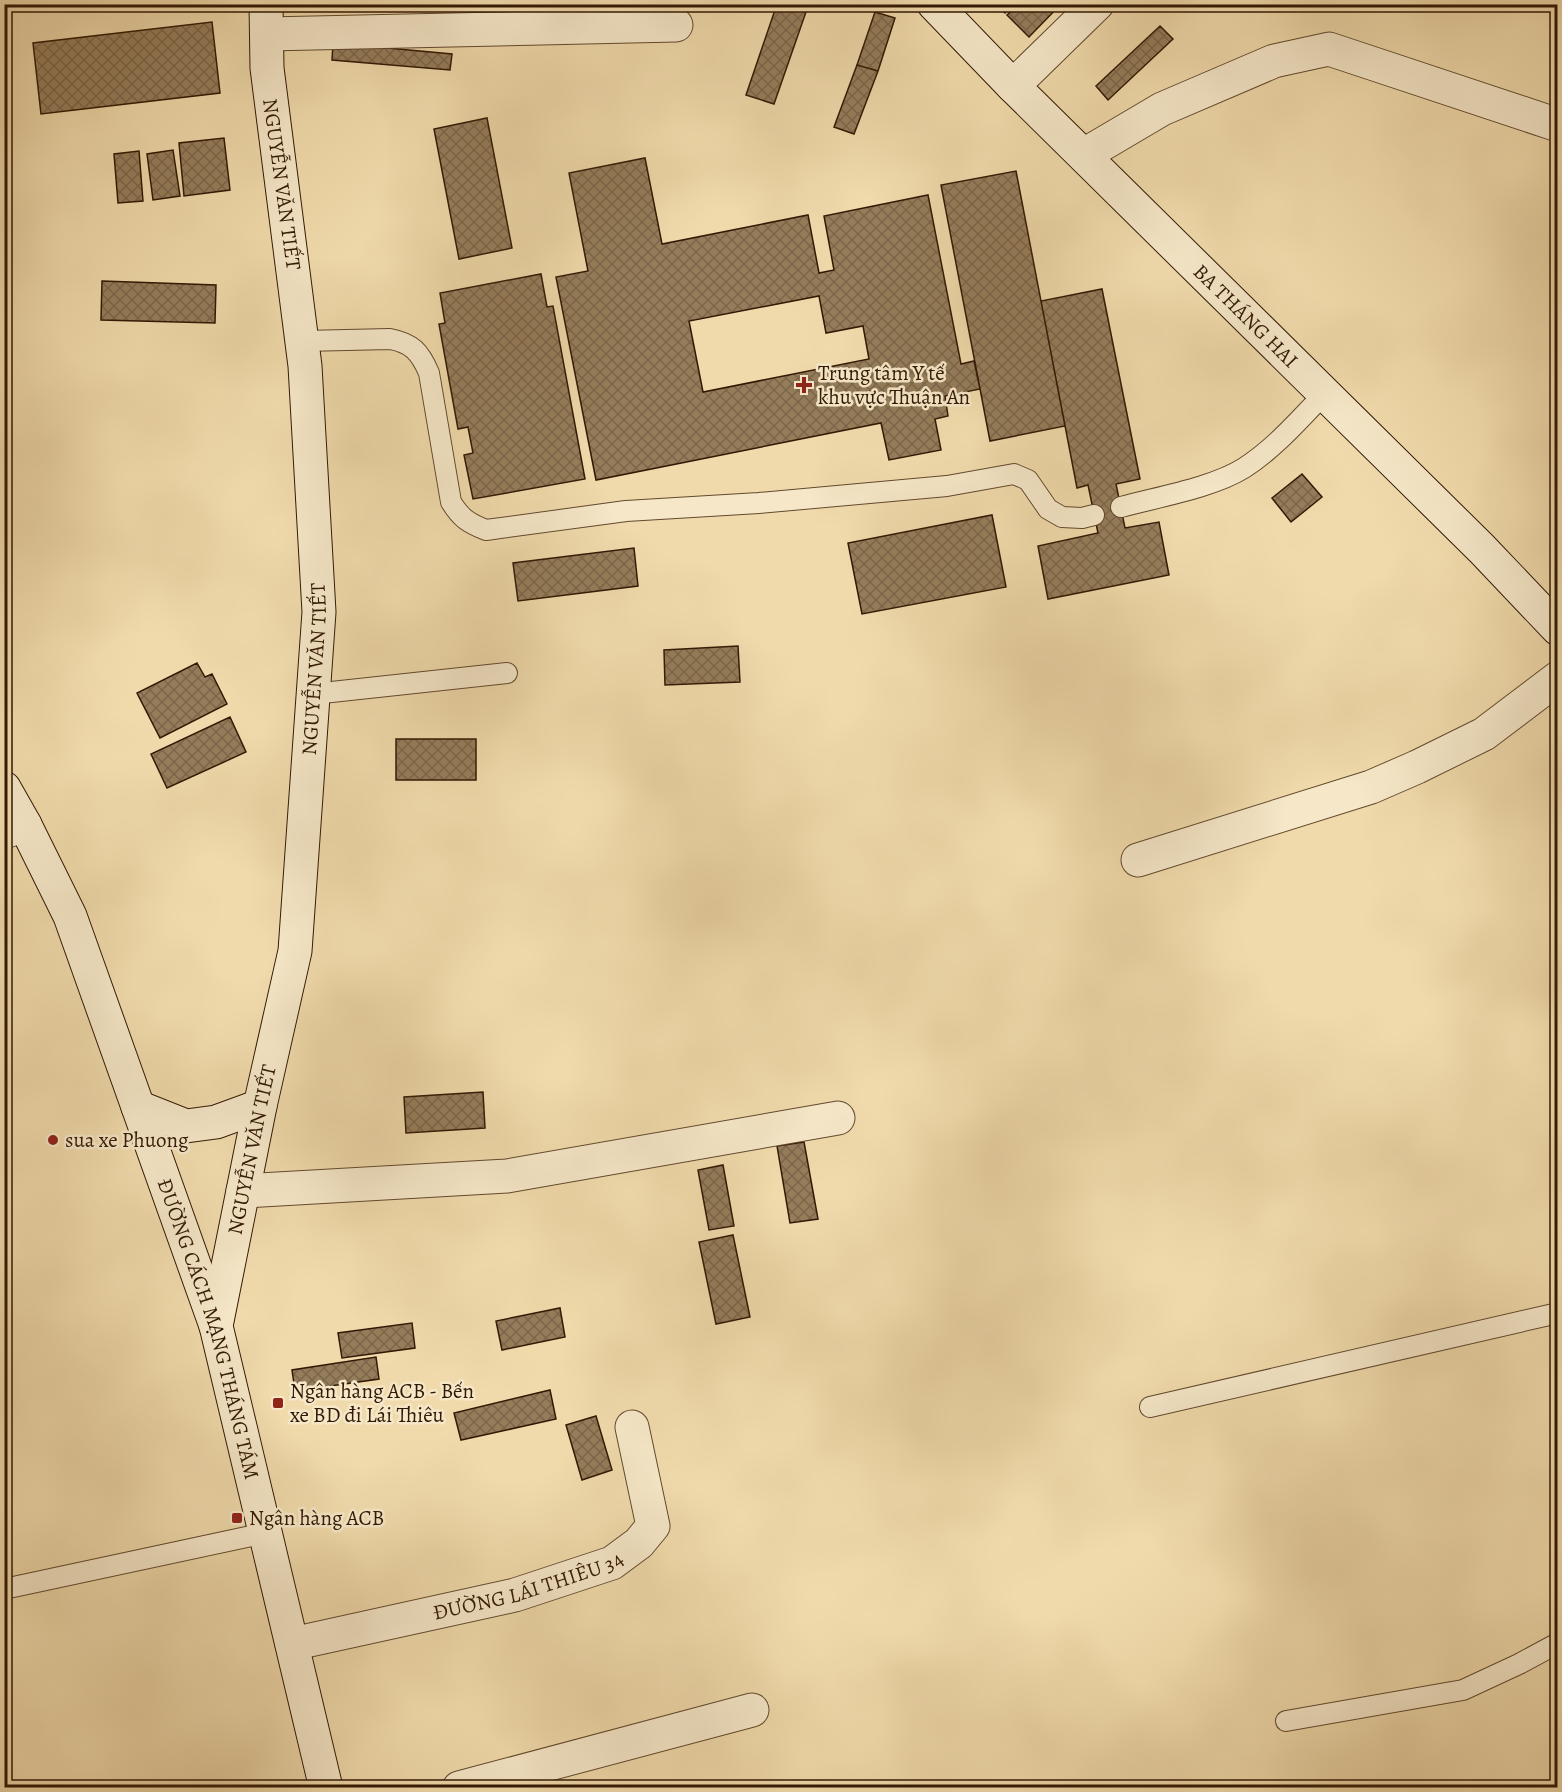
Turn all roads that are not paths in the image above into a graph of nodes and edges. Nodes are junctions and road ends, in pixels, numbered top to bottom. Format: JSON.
{"nodes":[{"id":1,"x":934,"y":4,"type":"edge"},
{"id":2,"x":1097,"y":4,"type":"edge"},
{"id":3,"x":266,"y":19,"type":"edge"},
{"id":4,"x":676,"y":25,"type":"dead end"},
{"id":5,"x":1014,"y":86,"type":"junction"},
{"id":6,"x":1557,"y":125,"type":"edge"},
{"id":7,"x":1084,"y":155,"type":"junction"},
{"id":8,"x":303,"y":341,"type":"junction"},
{"id":9,"x":1325,"y":393,"type":"junction"},
{"id":10,"x":1121,"y":507,"type":"dead end"},
{"id":11,"x":1094,"y":515,"type":"dead end"},
{"id":12,"x":1557,"y":629,"type":"edge"},
{"id":13,"x":507,"y":673,"type":"dead end"},
{"id":14,"x":1557,"y":678,"type":"edge"},
{"id":15,"x":313,"y":694,"type":"junction"},
{"id":16,"x":4,"y":788,"type":"edge"},
{"id":17,"x":15,"y":828,"type":"edge"},
{"id":18,"x":1138,"y":860,"type":"dead end"},
{"id":19,"x":260,"y":1106,"type":"junction"},
{"id":20,"x":138,"y":1107,"type":"junction"},
{"id":21,"x":838,"y":1118,"type":"dead end"},
{"id":22,"x":243,"y":1191,"type":"junction"},
{"id":23,"x":1557,"y":1312,"type":"edge"},
{"id":24,"x":216,"y":1326,"type":"junction"},
{"id":25,"x":1150,"y":1407,"type":"dead end"},
{"id":26,"x":633,"y":1427,"type":"dead end"},
{"id":27,"x":265,"y":1533,"type":"junction"},
{"id":28,"x":4,"y":1589,"type":"edge"},
{"id":29,"x":1557,"y":1643,"type":"edge"},
{"id":30,"x":292,"y":1644,"type":"junction"},
{"id":31,"x":752,"y":1710,"type":"dead end"},
{"id":32,"x":1286,"y":1721,"type":"dead end"},
{"id":33,"x":326,"y":1788,"type":"edge"},
{"id":34,"x":459,"y":1788,"type":"edge"}],
"edges":[{"from":1,"to":5,"type":"street","name":"BA THÁNG HAI"},
{"from":2,"to":5,"type":"street"},
{"from":3,"to":4,"type":"street"},
{"from":3,"to":8,"type":"street","name":"NGUYỄN VĂN TIẾT"},
{"from":5,"to":7,"type":"street","name":"BA THÁNG HAI"},
{"from":6,"to":7,"type":"street"},
{"from":7,"to":9,"type":"street","name":"BA THÁNG HAI"},
{"from":8,"to":11,"type":"lane"},
{"from":8,"to":15,"type":"street","name":"NGUYỄN VĂN TIẾT"},
{"from":9,"to":10,"type":"lane"},
{"from":9,"to":12,"type":"street","name":"BA THÁNG HAI"},
{"from":13,"to":15,"type":"lane"},
{"from":14,"to":18,"type":"street"},
{"from":15,"to":19,"type":"street","name":"NGUYỄN VĂN TIẾT"},
{"from":16,"to":17,"type":"street","name":"ĐƯỜNG CÁCH MẠNG THÁNG TÁM"},
{"from":17,"to":20,"type":"street","name":"ĐƯỜNG CÁCH MẠNG THÁNG TÁM"},
{"from":19,"to":20,"type":"street"},
{"from":19,"to":22,"type":"street","name":"NGUYỄN VĂN TIẾT"},
{"from":20,"to":24,"type":"street","name":"ĐƯỜNG CÁCH MẠNG THÁNG TÁM"},
{"from":21,"to":22,"type":"street"},
{"from":22,"to":24,"type":"street","name":"NGUYỄN VĂN TIẾT"},
{"from":23,"to":25,"type":"lane"},
{"from":24,"to":27,"type":"street","name":"ĐƯỜNG CÁCH MẠNG THÁNG TÁM"},
{"from":26,"to":30,"type":"street","name":"ĐƯỜNG LÁI THIÊU 34"},
{"from":27,"to":28,"type":"lane"},
{"from":27,"to":30,"type":"street","name":"ĐƯỜNG CÁCH MẠNG THÁNG TÁM"},
{"from":29,"to":32,"type":"lane"},
{"from":30,"to":33,"type":"street","name":"ĐƯỜNG CÁCH MẠNG THÁNG TÁM"},
{"from":31,"to":34,"type":"street"}]}
